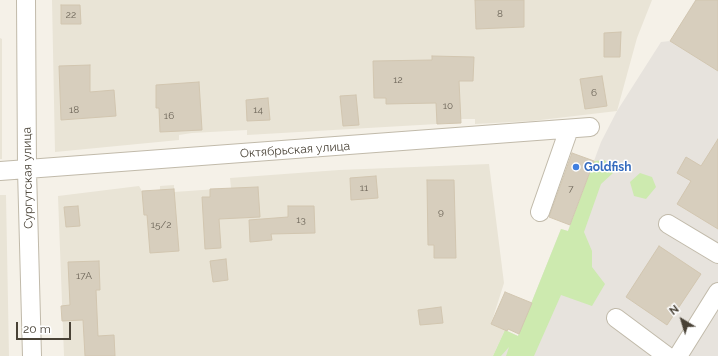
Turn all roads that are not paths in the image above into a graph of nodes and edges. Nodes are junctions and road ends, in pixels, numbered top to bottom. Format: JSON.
{"nodes":[{"id":1,"x":26,"y":0,"type":"edge"},
{"id":2,"x":590,"y":127,"type":"dead end"},
{"id":3,"x":569,"y":129,"type":"junction"},
{"id":4,"x":27,"y":170,"type":"junction"},
{"id":5,"x":0,"y":171,"type":"edge"},
{"id":6,"x":540,"y":212,"type":"dead end"},
{"id":7,"x":668,"y":224,"type":"dead end"},
{"id":8,"x":718,"y":254,"type":"edge"},
{"id":9,"x":718,"y":292,"type":"edge"},
{"id":10,"x":616,"y":318,"type":"dead end"},
{"id":11,"x":32,"y":356,"type":"edge"},
{"id":12,"x":667,"y":356,"type":"edge"},
{"id":13,"x":678,"y":356,"type":"edge"}],
"edges":[{"from":1,"to":4,"type":"street","name":"Сургутская улица"},
{"from":2,"to":3,"type":"street","name":"Октябрьская улица"},
{"from":3,"to":4,"type":"street","name":"Октябрьская улица"},
{"from":3,"to":6,"type":"street"},
{"from":4,"to":5,"type":"street","name":"Октябрьская улица"},
{"from":4,"to":11,"type":"street","name":"Сургутская улица"},
{"from":7,"to":8,"type":"street"},
{"from":9,"to":13,"type":"street"},
{"from":10,"to":12,"type":"street"}]}
